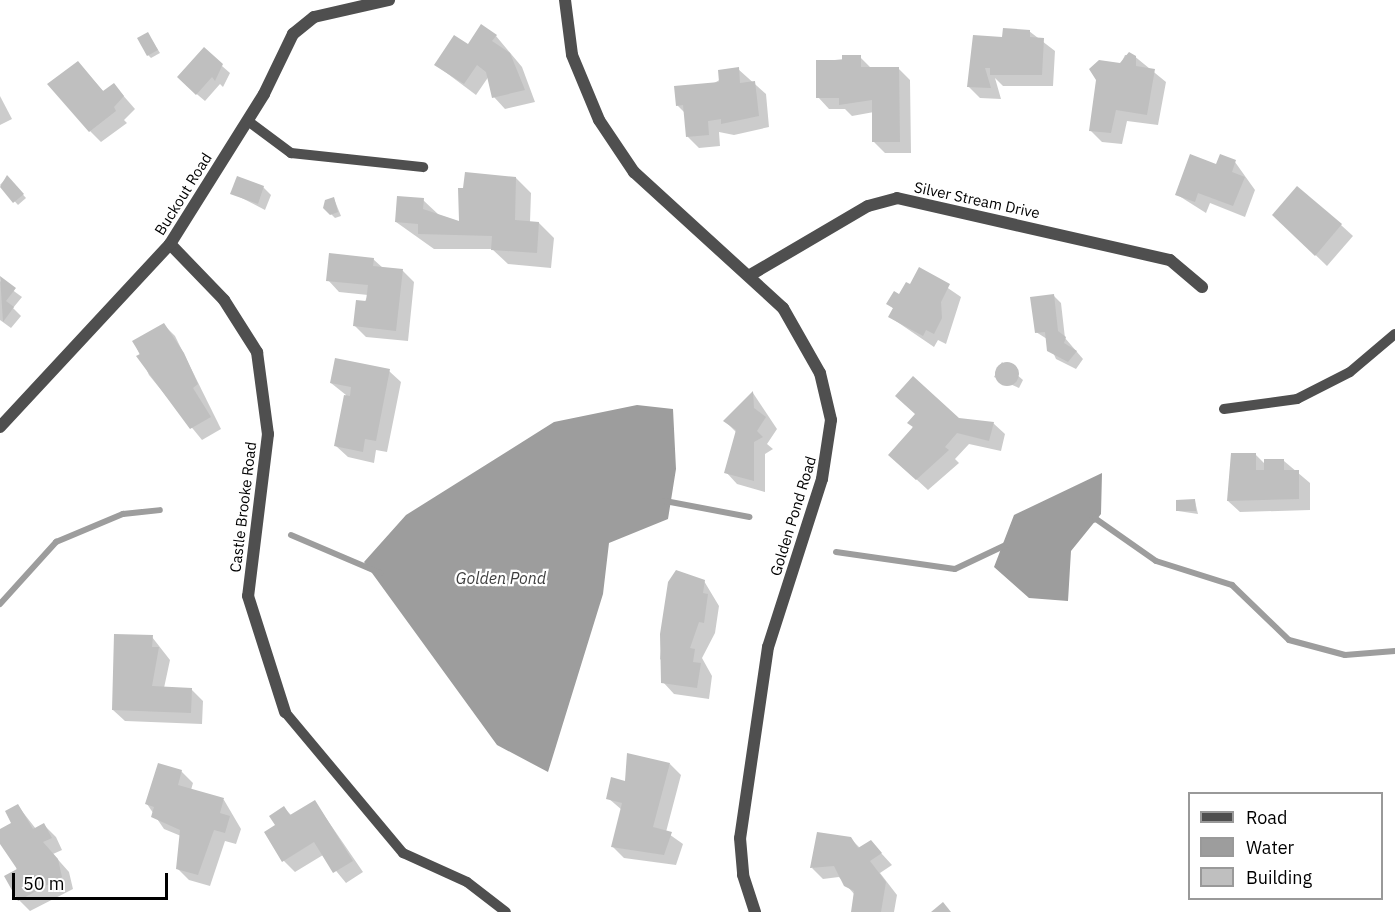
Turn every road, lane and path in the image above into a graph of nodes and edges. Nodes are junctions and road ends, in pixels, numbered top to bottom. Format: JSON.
{"nodes":[{"id":1,"x":389,"y":0,"type":"edge"},
{"id":2,"x":565,"y":0,"type":"edge"},
{"id":3,"x":248,"y":121,"type":"junction"},
{"id":4,"x":423,"y":167,"type":"dead end"},
{"id":5,"x":170,"y":244,"type":"junction"},
{"id":6,"x":752,"y":274,"type":"junction"},
{"id":7,"x":1202,"y":287,"type":"dead end"},
{"id":8,"x":1395,"y":334,"type":"edge"},
{"id":9,"x":1224,"y":409,"type":"dead end"},
{"id":10,"x":0,"y":427,"type":"edge"},
{"id":11,"x":285,"y":712,"type":"joint"},
{"id":12,"x":506,"y":912,"type":"edge"},
{"id":13,"x":755,"y":912,"type":"edge"}],
"edges":[{"from":1,"to":3,"type":"street","name":"Buckout Road"},
{"from":2,"to":6,"type":"street","name":"Golden Pond Road"},
{"from":3,"to":4,"type":"lane"},
{"from":3,"to":5,"type":"street","name":"Buckout Road"},
{"from":5,"to":10,"type":"street","name":"Buckout Road"},
{"from":5,"to":11,"type":"street","name":"Castle Brooke Road"},
{"from":6,"to":7,"type":"street","name":"Silver Stream Drive"},
{"from":6,"to":13,"type":"street","name":"Golden Pond Road"},
{"from":8,"to":9,"type":"lane"},
{"from":11,"to":12,"type":"lane","name":"Castle Brooke Road"}]}
